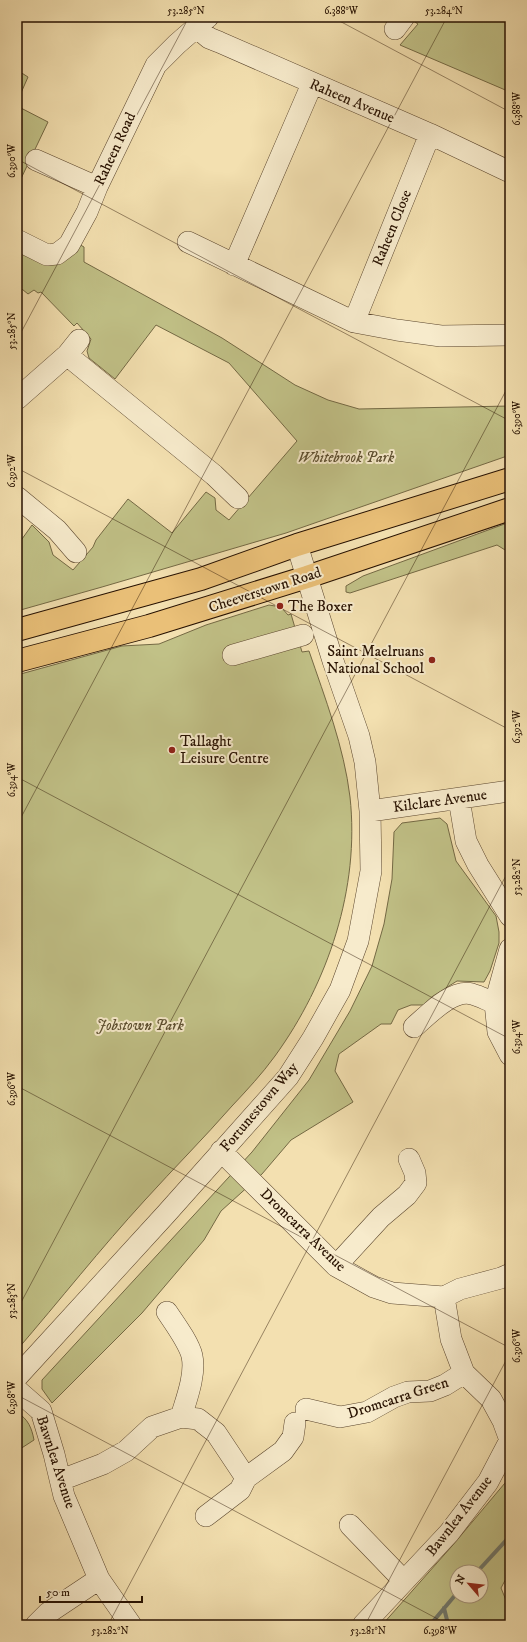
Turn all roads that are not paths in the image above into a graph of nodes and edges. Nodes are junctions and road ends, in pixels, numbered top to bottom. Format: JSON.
{"nodes":[{"id":1,"x":202,"y":22,"type":"edge"},
{"id":2,"x":312,"y":84,"type":"junction"},
{"id":3,"x":430,"y":134,"type":"junction"},
{"id":4,"x":36,"y":160,"type":"dead end"},
{"id":5,"x":510,"y":172,"type":"edge"},
{"id":6,"x":97,"y":187,"type":"junction"},
{"id":7,"x":17,"y":240,"type":"edge"},
{"id":8,"x":188,"y":242,"type":"dead end"},
{"id":9,"x":234,"y":265,"type":"junction"},
{"id":10,"x":354,"y":322,"type":"junction"},
{"id":11,"x":510,"y":335,"type":"edge"},
{"id":12,"x":17,"y":399,"type":"edge"},
{"id":13,"x":510,"y":479,"type":"edge"},
{"id":14,"x":17,"y":497,"type":"edge"},
{"id":15,"x":238,"y":498,"type":"dead end"},
{"id":16,"x":510,"y":509,"type":"edge"},
{"id":17,"x":297,"y":545,"type":"junction"},
{"id":18,"x":76,"y":552,"type":"dead end"},
{"id":19,"x":307,"y":576,"type":"junction"},
{"id":20,"x":17,"y":630,"type":"edge"},
{"id":21,"x":303,"y":635,"type":"dead end"},
{"id":22,"x":233,"y":655,"type":"dead end"},
{"id":23,"x":17,"y":661,"type":"edge"},
{"id":24,"x":510,"y":791,"type":"edge"},
{"id":25,"x":459,"y":799,"type":"junction"},
{"id":26,"x":370,"y":811,"type":"junction"},
{"id":27,"x":510,"y":916,"type":"edge"},
{"id":28,"x":510,"y":949,"type":"edge"},
{"id":29,"x":495,"y":1003,"type":"junction"},
{"id":30,"x":414,"y":1027,"type":"dead end"},
{"id":31,"x":510,"y":1055,"type":"edge"},
{"id":32,"x":221,"y":1151,"type":"junction"},
{"id":33,"x":409,"y":1159,"type":"dead end"},
{"id":34,"x":336,"y":1266,"type":"junction"},
{"id":35,"x":510,"y":1274,"type":"edge"},
{"id":36,"x":444,"y":1297,"type":"junction"},
{"id":37,"x":167,"y":1312,"type":"dead end"},
{"id":38,"x":464,"y":1373,"type":"junction"},
{"id":39,"x":17,"y":1377,"type":"edge"},
{"id":40,"x":17,"y":1390,"type":"edge"},
{"id":41,"x":181,"y":1418,"type":"junction"},
{"id":42,"x":246,"y":1478,"type":"junction"},
{"id":43,"x":61,"y":1480,"type":"junction"},
{"id":44,"x":206,"y":1516,"type":"dead end"},
{"id":45,"x":350,"y":1525,"type":"dead end"},
{"id":46,"x":99,"y":1579,"type":"junction"},
{"id":47,"x":404,"y":1582,"type":"junction"},
{"id":48,"x":36,"y":1625,"type":"edge"},
{"id":49,"x":132,"y":1625,"type":"edge"},
{"id":50,"x":363,"y":1625,"type":"edge"}],
"edges":[{"from":1,"to":2,"type":"street","name":"Raheen Avenue"},
{"from":1,"to":6,"type":"street","name":"Raheen Road"},
{"from":2,"to":3,"type":"street","name":"Raheen Avenue"},
{"from":2,"to":9,"type":"street"},
{"from":3,"to":5,"type":"street","name":"Raheen Avenue"},
{"from":3,"to":10,"type":"street","name":"Raheen Close"},
{"from":4,"to":6,"type":"street"},
{"from":6,"to":7,"type":"street","name":"Raheen Road"},
{"from":8,"to":9,"type":"street"},
{"from":9,"to":10,"type":"street"},
{"from":10,"to":11,"type":"street"},
{"from":12,"to":15,"type":"street"},
{"from":13,"to":17,"type":"main road","name":"Cheeverstown Road"},
{"from":14,"to":18,"type":"street"},
{"from":16,"to":19,"type":"main road","name":"Cheeverstown Road"},
{"from":17,"to":19,"type":"street","name":"Fortunestown Way"},
{"from":17,"to":20,"type":"main road","name":"Cheeverstown Road"},
{"from":19,"to":23,"type":"main road","name":"Cheeverstown Road"},
{"from":19,"to":26,"type":"street","name":"Fortunestown Way"},
{"from":21,"to":22,"type":"street"},
{"from":24,"to":25,"type":"street","name":"Kilclare Avenue"},
{"from":25,"to":26,"type":"street","name":"Kilclare Avenue"},
{"from":25,"to":27,"type":"street"},
{"from":26,"to":32,"type":"street","name":"Fortunestown Way"},
{"from":28,"to":29,"type":"street"},
{"from":29,"to":30,"type":"street"},
{"from":29,"to":31,"type":"street"},
{"from":32,"to":34,"type":"street","name":"Dromcarra Avenue"},
{"from":32,"to":39,"type":"street","name":"Fortunestown Way"},
{"from":33,"to":34,"type":"street"},
{"from":34,"to":36,"type":"street","name":"Dromcarra Avenue"},
{"from":35,"to":36,"type":"street"},
{"from":36,"to":38,"type":"street","name":"Bawnlea Avenue"},
{"from":37,"to":41,"type":"street"},
{"from":38,"to":42,"type":"street","name":"Dromcarra Green"},
{"from":38,"to":47,"type":"street","name":"Bawnlea Avenue"},
{"from":40,"to":43,"type":"street","name":"Bawnlea Avenue"},
{"from":41,"to":42,"type":"street"},
{"from":41,"to":43,"type":"street"},
{"from":42,"to":44,"type":"street"},
{"from":43,"to":46,"type":"street","name":"Bawnlea Avenue"},
{"from":45,"to":47,"type":"street"},
{"from":46,"to":48,"type":"street"},
{"from":46,"to":49,"type":"street","name":"Bawnlea Avenue"},
{"from":47,"to":50,"type":"street","name":"Bawnlea Avenue"}]}
